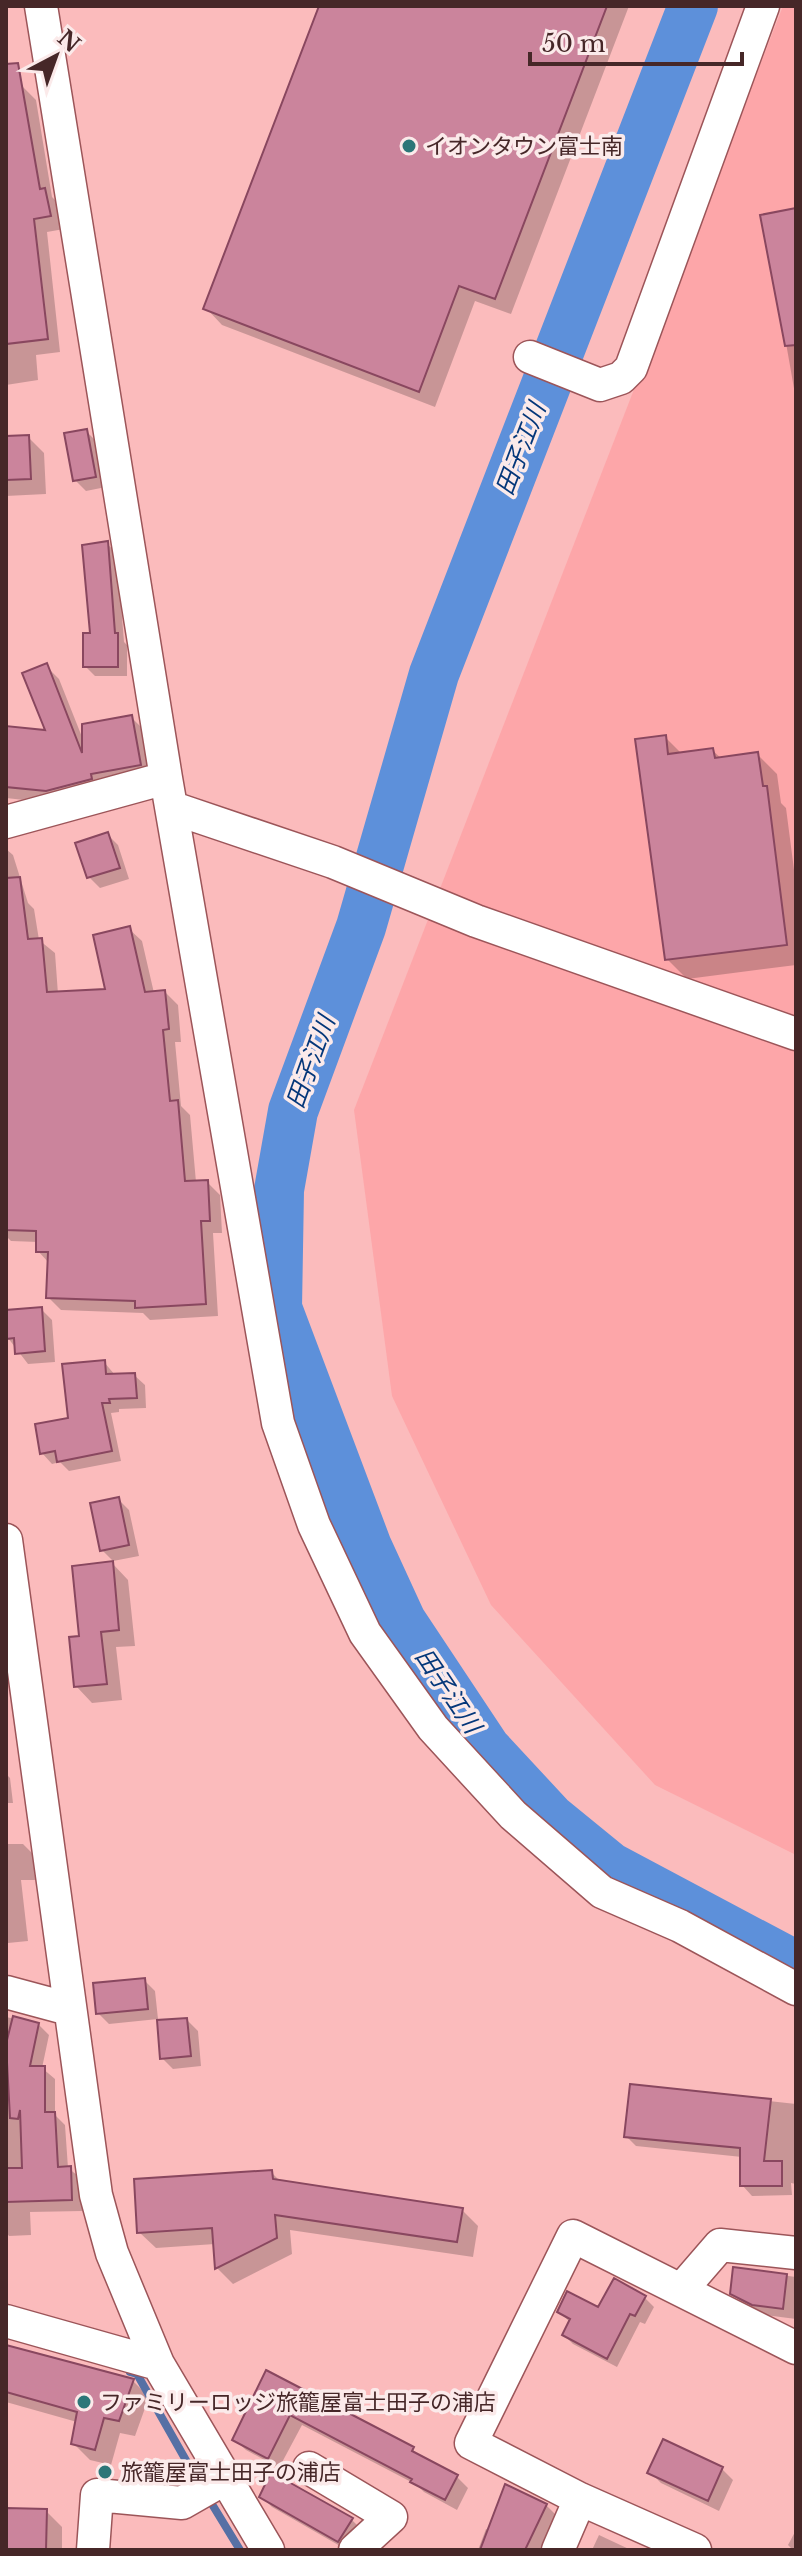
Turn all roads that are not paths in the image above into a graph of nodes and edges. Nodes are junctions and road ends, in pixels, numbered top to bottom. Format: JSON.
{"nodes":[{"id":1,"x":41,"y":6,"type":"edge"},
{"id":2,"x":763,"y":6,"type":"edge"},
{"id":3,"x":530,"y":357,"type":"dead end"},
{"id":4,"x":170,"y":793,"type":"junction"},
{"id":5,"x":6,"y":822,"type":"edge"},
{"id":6,"x":796,"y":1034,"type":"edge"},
{"id":7,"x":6,"y":1540,"type":"edge"},
{"id":8,"x":796,"y":1989,"type":"edge"},
{"id":9,"x":6,"y":1992,"type":"edge"},
{"id":10,"x":69,"y":2009,"type":"junction"},
{"id":11,"x":796,"y":2253,"type":"edge"},
{"id":12,"x":682,"y":2289,"type":"junction"},
{"id":13,"x":6,"y":2321,"type":"edge"},
{"id":14,"x":796,"y":2348,"type":"edge"},
{"id":15,"x":158,"y":2364,"type":"junction"},
{"id":16,"x":309,"y":2468,"type":"dead end"},
{"id":17,"x":211,"y":2487,"type":"junction"},
{"id":18,"x":580,"y":2499,"type":"junction"},
{"id":19,"x":93,"y":2550,"type":"edge"},
{"id":20,"x":268,"y":2550,"type":"edge"},
{"id":21,"x":355,"y":2550,"type":"edge"},
{"id":22,"x":558,"y":2550,"type":"edge"},
{"id":23,"x":695,"y":2550,"type":"edge"}],
"edges":[{"from":1,"to":4,"type":"street"},
{"from":2,"to":3,"type":"street"},
{"from":4,"to":5,"type":"street"},
{"from":4,"to":6,"type":"street"},
{"from":4,"to":8,"type":"street"},
{"from":7,"to":10,"type":"street"},
{"from":9,"to":10,"type":"street"},
{"from":10,"to":15,"type":"street"},
{"from":11,"to":12,"type":"street"},
{"from":12,"to":14,"type":"street"},
{"from":12,"to":18,"type":"street"},
{"from":13,"to":15,"type":"street"},
{"from":15,"to":17,"type":"street"},
{"from":16,"to":21,"type":"street"},
{"from":17,"to":19,"type":"street"},
{"from":17,"to":20,"type":"street"},
{"from":18,"to":22,"type":"street"},
{"from":18,"to":23,"type":"street"}]}
